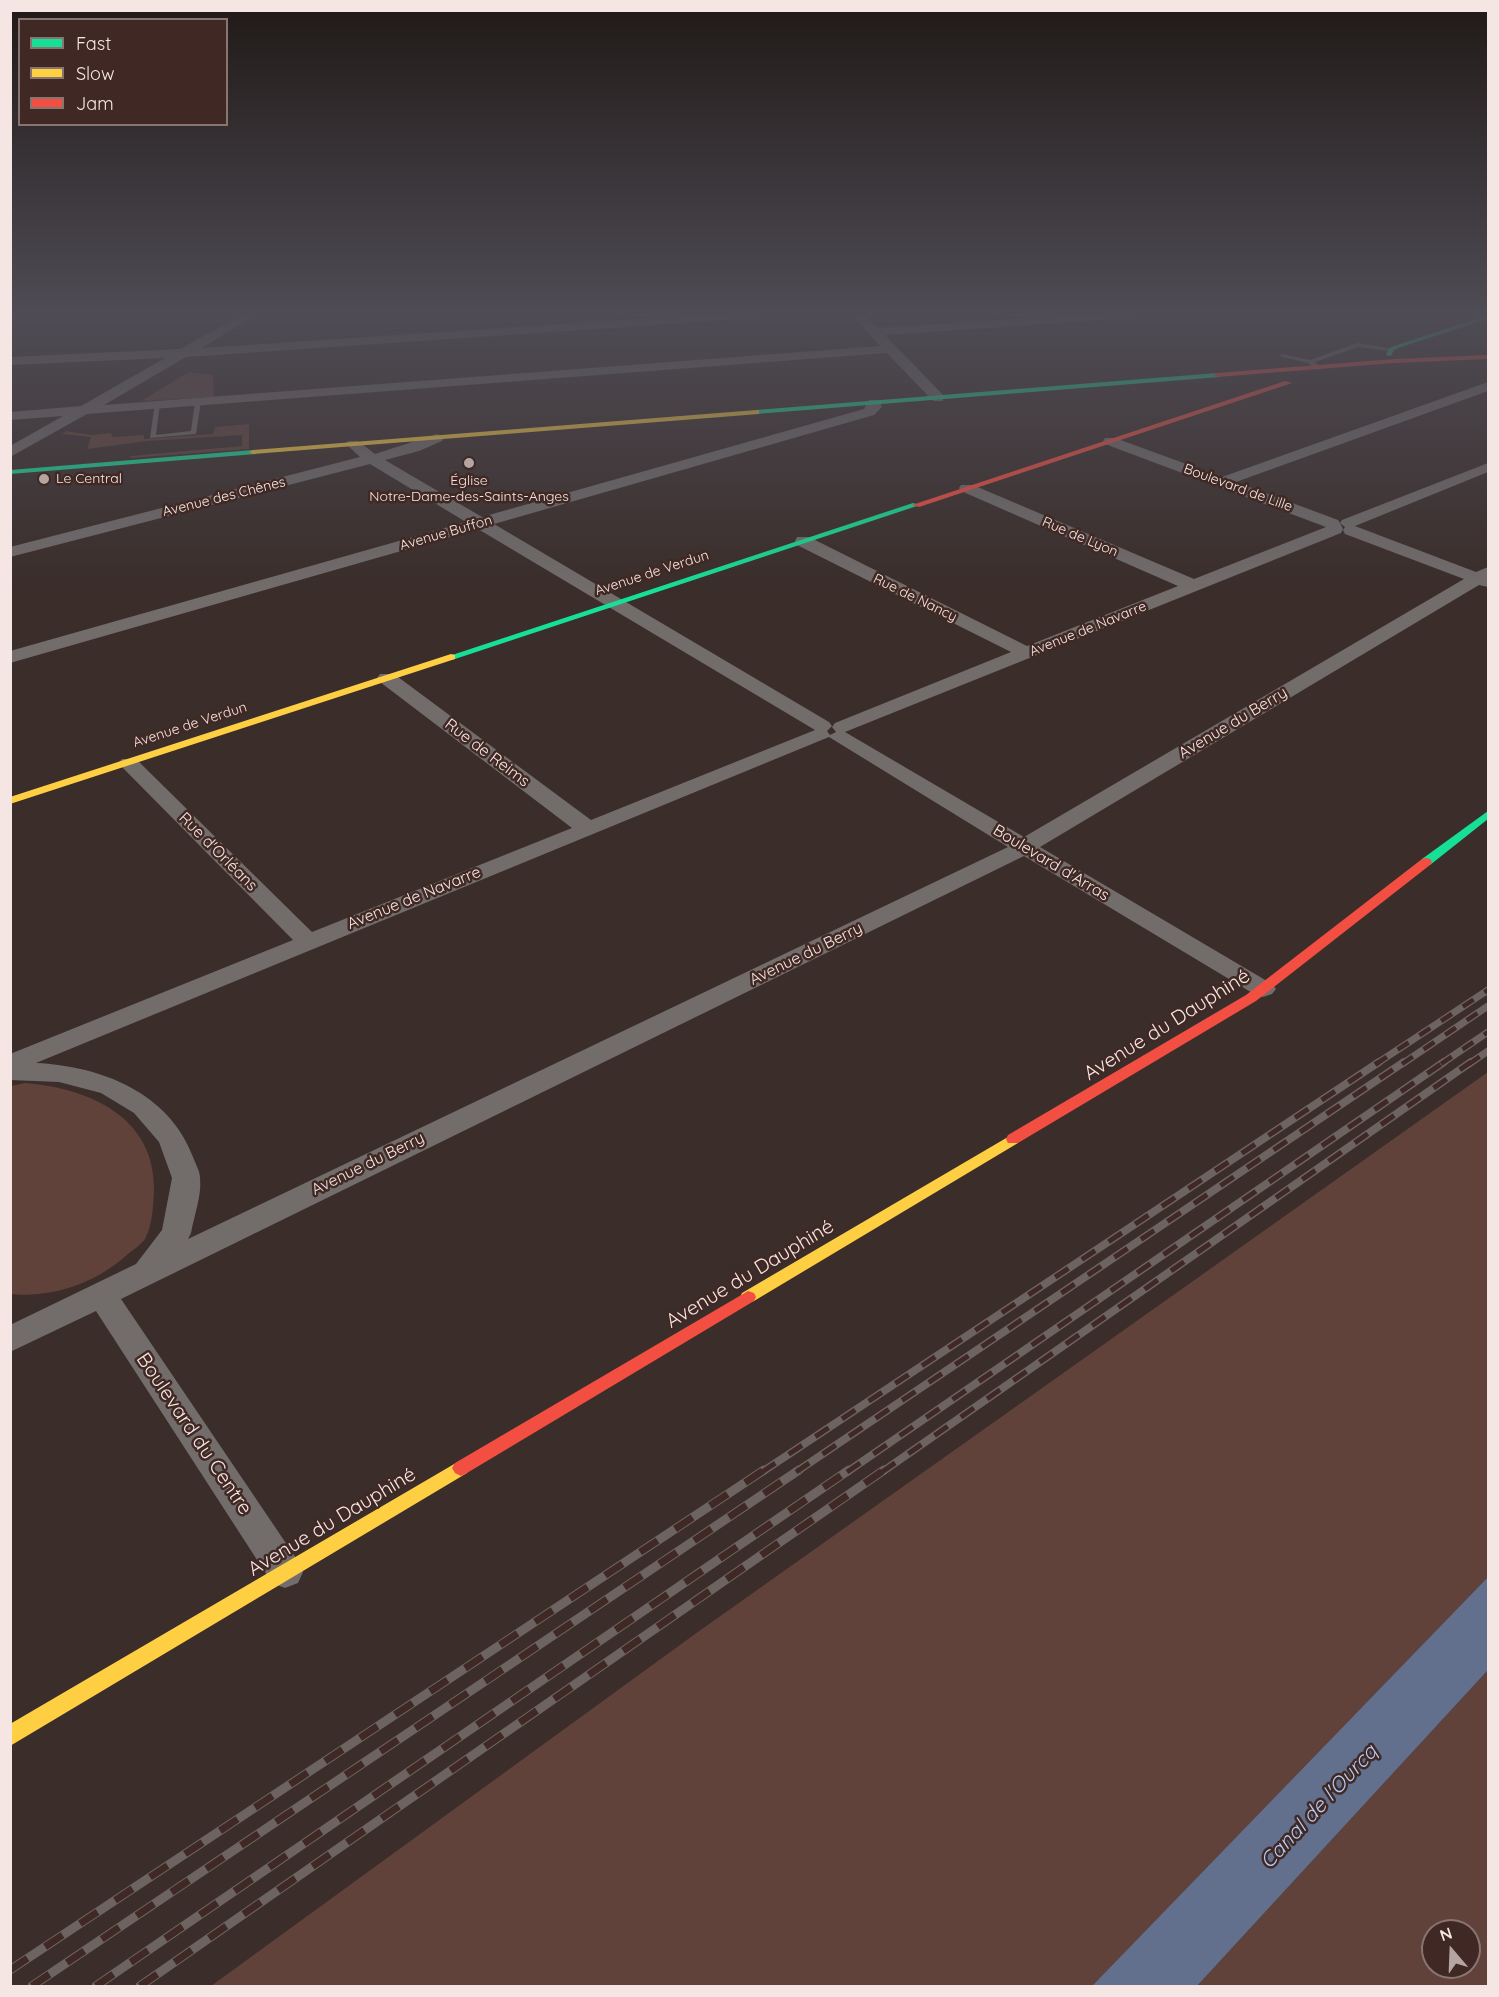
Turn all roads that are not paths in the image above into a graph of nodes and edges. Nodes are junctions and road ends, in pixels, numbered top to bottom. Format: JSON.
{"nodes":[{"id":1,"x":89,"y":407,"type":"edge"},
{"id":2,"x":107,"y":407,"type":"edge"},
{"id":3,"x":156,"y":407,"type":"edge"},
{"id":4,"x":197,"y":407,"type":"edge"},
{"id":5,"x":822,"y":407,"type":"edge"},
{"id":6,"x":875,"y":407,"type":"edge"},
{"id":7,"x":1213,"y":407,"type":"edge"},
{"id":8,"x":1429,"y":407,"type":"edge"},
{"id":9,"x":86,"y":409,"type":"junction"},
{"id":10,"x":10,"y":416,"type":"edge"},
{"id":11,"x":437,"y":438,"type":"junction"},
{"id":12,"x":1110,"y":441,"type":"junction"},
{"id":13,"x":353,"y":444,"type":"junction"},
{"id":14,"x":10,"y":453,"type":"edge"},
{"id":15,"x":372,"y":459,"type":"junction"},
{"id":16,"x":1488,"y":467,"type":"edge"},
{"id":17,"x":10,"y":472,"type":"edge"},
{"id":18,"x":1222,"y":482,"type":"junction"},
{"id":19,"x":967,"y":488,"type":"junction"},
{"id":20,"x":480,"y":523,"type":"junction"},
{"id":21,"x":1341,"y":526,"type":"junction"},
{"id":22,"x":803,"y":541,"type":"junction"},
{"id":23,"x":10,"y":552,"type":"edge"},
{"id":24,"x":1484,"y":577,"type":"edge"},
{"id":25,"x":1194,"y":586,"type":"junction"},
{"id":26,"x":615,"y":603,"type":"junction"},
{"id":27,"x":1027,"y":653,"type":"junction"},
{"id":28,"x":10,"y":657,"type":"edge"},
{"id":29,"x":387,"y":678,"type":"junction"},
{"id":30,"x":830,"y":732,"type":"junction"},
{"id":31,"x":129,"y":763,"type":"junction"},
{"id":32,"x":10,"y":801,"type":"edge"},
{"id":33,"x":1488,"y":814,"type":"edge"},
{"id":34,"x":587,"y":828,"type":"junction"},
{"id":35,"x":1025,"y":847,"type":"junction"},
{"id":36,"x":308,"y":942,"type":"junction"},
{"id":37,"x":1263,"y":989,"type":"junction"},
{"id":38,"x":10,"y":1064,"type":"edge"},
{"id":39,"x":10,"y":1071,"type":"edge"},
{"id":40,"x":140,"y":1278,"type":"junction"},
{"id":41,"x":102,"y":1296,"type":"junction"},
{"id":42,"x":71,"y":1311,"type":"junction"},
{"id":43,"x":10,"y":1320,"type":"edge"},
{"id":44,"x":10,"y":1340,"type":"edge"},
{"id":45,"x":285,"y":1572,"type":"junction"},
{"id":46,"x":10,"y":1736,"type":"edge"}],
"edges":[{"from":1,"to":9,"type":"street"},
{"from":2,"to":9,"type":"street"},
{"from":3,"to":4,"type":"lane"},
{"from":5,"to":11,"type":"street"},
{"from":6,"to":20,"type":"street","name":"Avenue Buffon"},
{"from":7,"to":12,"type":"street","name":"Avenue de Verdun"},
{"from":8,"to":18,"type":"street"},
{"from":9,"to":10,"type":"street"},
{"from":9,"to":14,"type":"street"},
{"from":11,"to":13,"type":"street"},
{"from":11,"to":15,"type":"street","name":"Avenue des Chênes"},
{"from":12,"to":18,"type":"street","name":"Boulevard de Lille"},
{"from":12,"to":19,"type":"street","name":"Avenue de Verdun"},
{"from":13,"to":15,"type":"street","name":"Boulevard d'Arras"},
{"from":13,"to":17,"type":"street"},
{"from":15,"to":20,"type":"street","name":"Boulevard d'Arras"},
{"from":15,"to":23,"type":"street","name":"Avenue des Chênes"},
{"from":16,"to":21,"type":"street","name":"Avenue de Navarre"},
{"from":18,"to":21,"type":"street","name":"Boulevard de Lille"},
{"from":19,"to":22,"type":"street","name":"Avenue de Verdun"},
{"from":19,"to":25,"type":"street","name":"Rue de Lyon"},
{"from":20,"to":26,"type":"street","name":"Boulevard d'Arras"},
{"from":20,"to":28,"type":"street","name":"Avenue Buffon"},
{"from":21,"to":24,"type":"street","name":"Boulevard de Lille"},
{"from":21,"to":25,"type":"street","name":"Avenue de Navarre"},
{"from":22,"to":26,"type":"street","name":"Avenue de Verdun"},
{"from":22,"to":27,"type":"street","name":"Rue de Nancy"},
{"from":24,"to":35,"type":"street","name":"Avenue du Berry"},
{"from":25,"to":27,"type":"street","name":"Avenue de Navarre"},
{"from":26,"to":29,"type":"street","name":"Avenue de Verdun"},
{"from":26,"to":30,"type":"street","name":"Boulevard d'Arras"},
{"from":27,"to":30,"type":"street","name":"Avenue de Navarre"},
{"from":29,"to":31,"type":"street","name":"Avenue de Verdun"},
{"from":29,"to":34,"type":"street","name":"Rue de Reims"},
{"from":30,"to":34,"type":"street","name":"Avenue de Navarre"},
{"from":30,"to":35,"type":"street","name":"Boulevard d'Arras"},
{"from":31,"to":32,"type":"street","name":"Avenue de Verdun"},
{"from":31,"to":36,"type":"street","name":"Rue d'Orléans"},
{"from":33,"to":37,"type":"street","name":"Avenue du Dauphiné"},
{"from":34,"to":36,"type":"street","name":"Avenue de Navarre"},
{"from":35,"to":37,"type":"street","name":"Boulevard d'Arras"},
{"from":35,"to":40,"type":"street","name":"Avenue du Berry"},
{"from":36,"to":38,"type":"street","name":"Avenue de Navarre"},
{"from":37,"to":45,"type":"street","name":"Avenue du Dauphiné"},
{"from":39,"to":40,"type":"street"},
{"from":40,"to":41,"type":"street","name":"Avenue du Berry"},
{"from":41,"to":42,"type":"street","name":"Avenue du Berry"},
{"from":41,"to":45,"type":"street","name":"Boulevard du Centre"},
{"from":42,"to":43,"type":"street"},
{"from":42,"to":44,"type":"street"},
{"from":45,"to":46,"type":"street","name":"Avenue du Dauphiné"}]}
